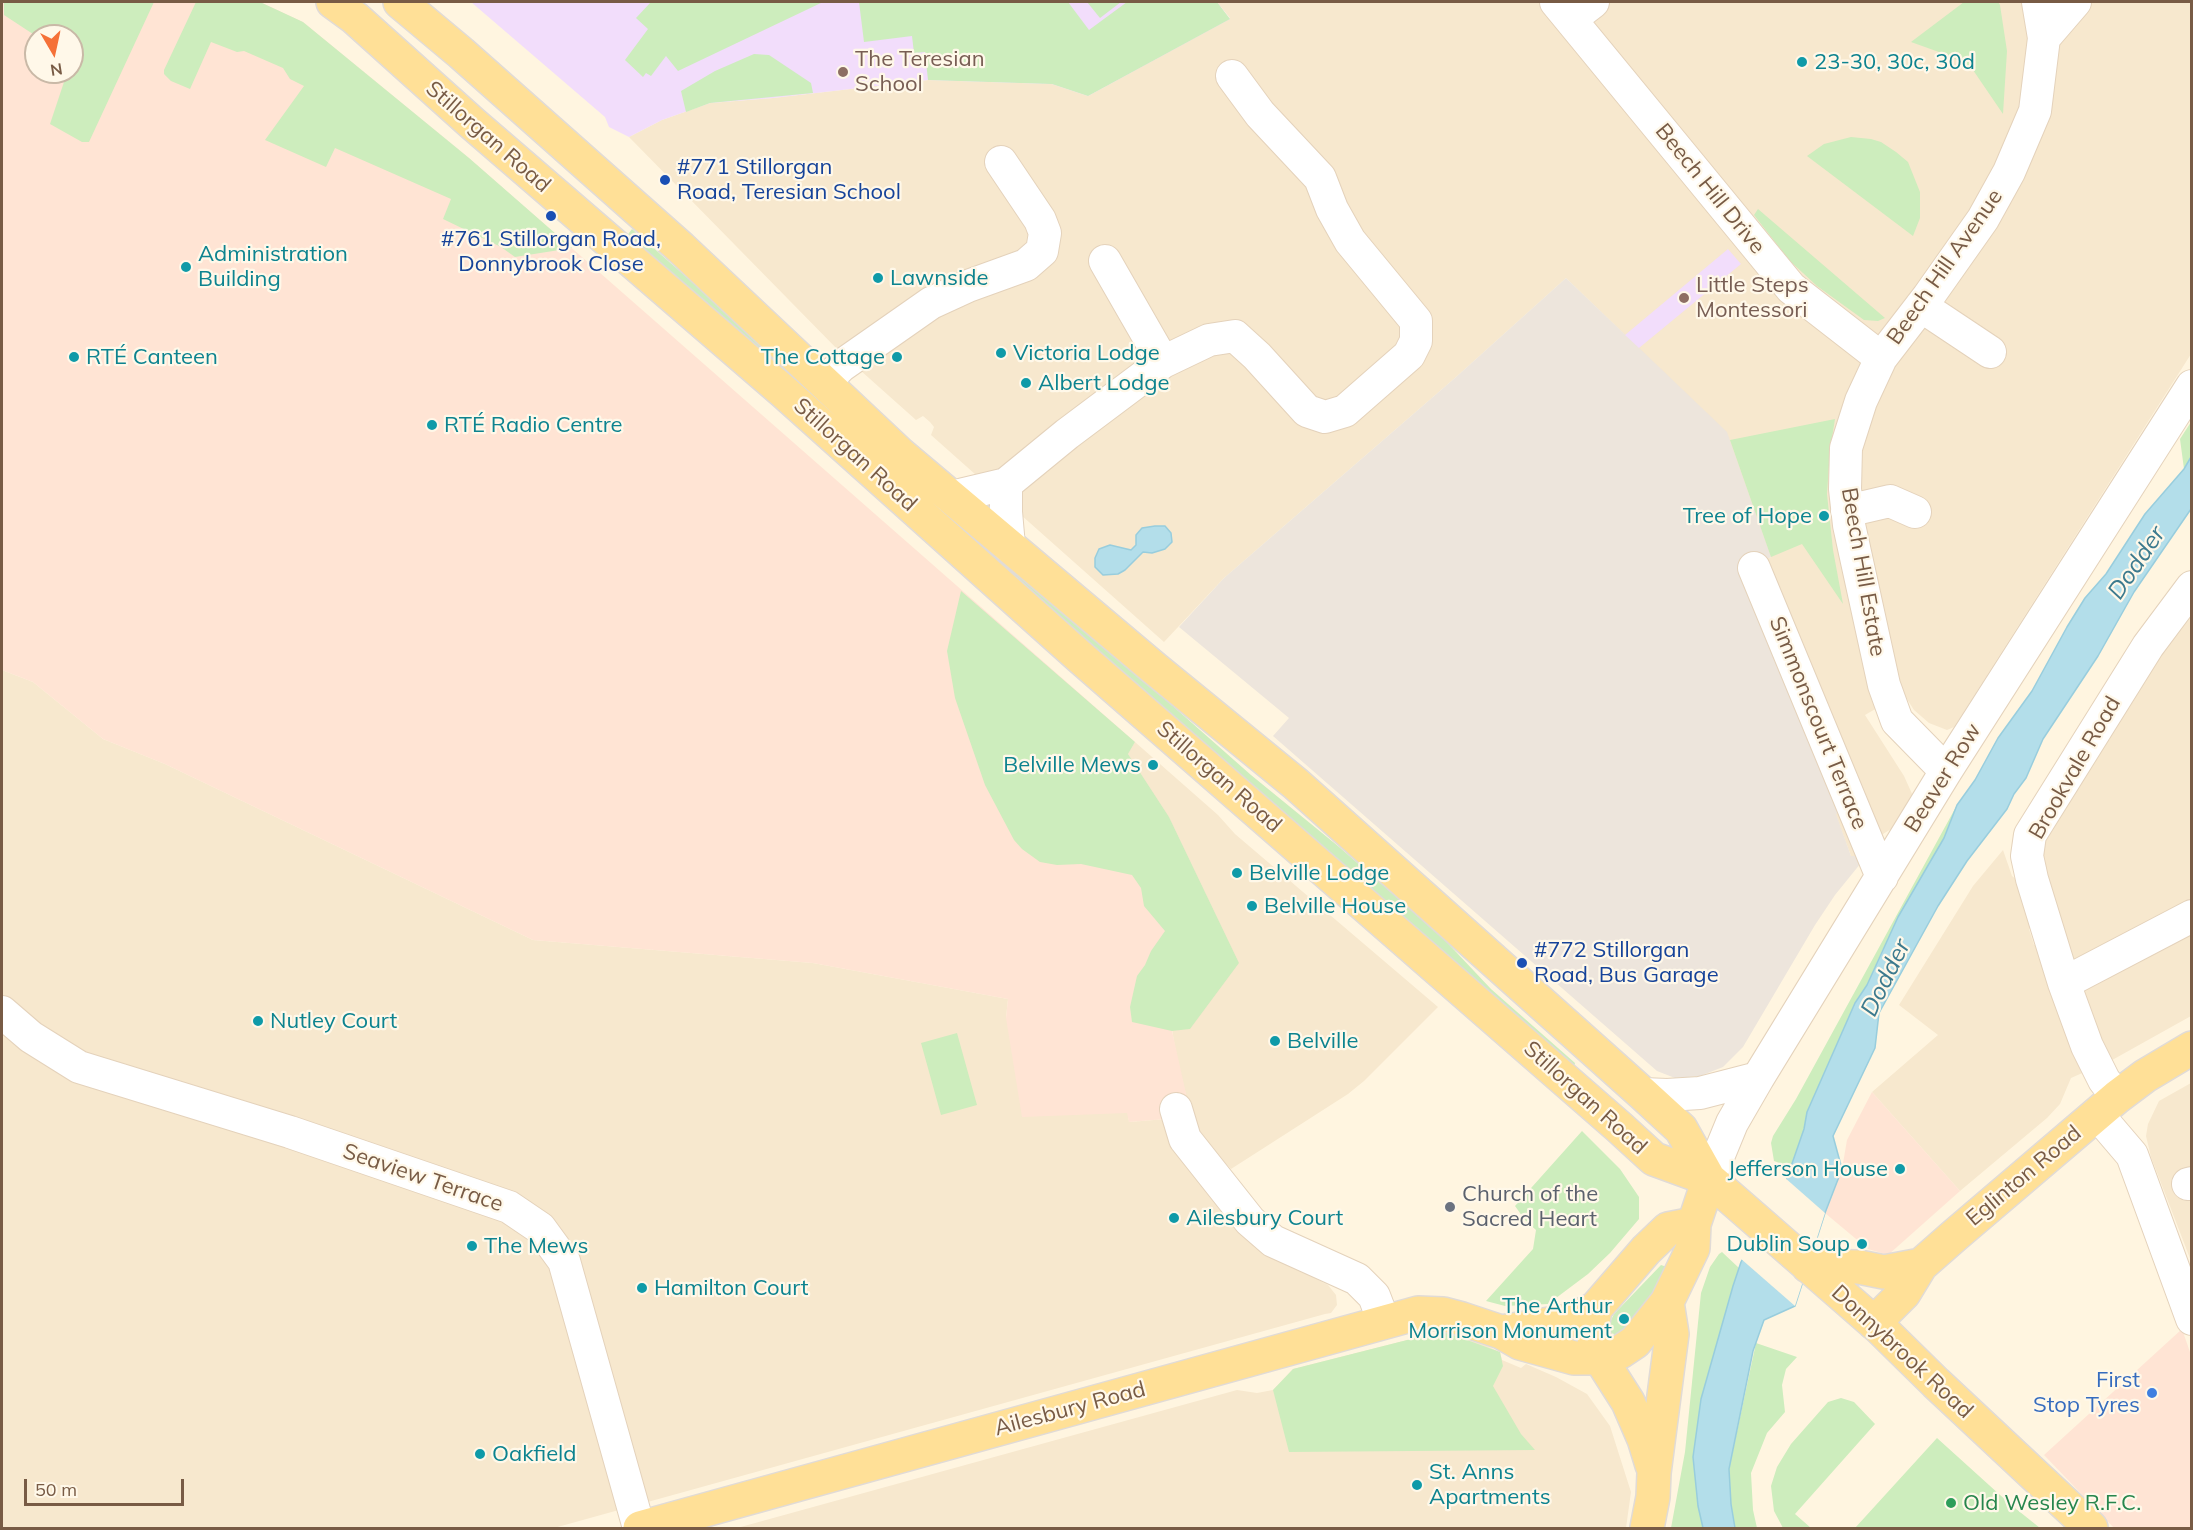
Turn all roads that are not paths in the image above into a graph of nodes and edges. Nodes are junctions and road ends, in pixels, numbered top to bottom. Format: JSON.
{"nodes":[{"id":1,"x":333,"y":2,"type":"edge"},
{"id":2,"x":400,"y":2,"type":"edge"},
{"id":3,"x":2038,"y":2,"type":"edge"},
{"id":4,"x":2074,"y":2,"type":"edge"},
{"id":5,"x":1573,"y":7,"type":"edge"},
{"id":6,"x":2044,"y":38,"type":"junction"},
{"id":7,"x":1232,"y":76,"type":"dead end"},
{"id":8,"x":1001,"y":162,"type":"dead end"},
{"id":9,"x":1105,"y":261,"type":"dead end"},
{"id":10,"x":1921,"y":306,"type":"junction"},
{"id":11,"x":1990,"y":352,"type":"dead end"},
{"id":12,"x":1881,"y":358,"type":"junction"},
{"id":13,"x":1163,"y":362,"type":"junction"},
{"id":14,"x":825,"y":382,"type":"junction"},
{"id":15,"x":2192,"y":386,"type":"edge"},
{"id":16,"x":1006,"y":484,"type":"junction"},
{"id":17,"x":951,"y":497,"type":"junction"},
{"id":18,"x":1848,"y":511,"type":"junction"},
{"id":19,"x":1915,"y":512,"type":"dead end"},
{"id":20,"x":1009,"y":546,"type":"junction"},
{"id":21,"x":1754,"y":568,"type":"dead end"},
{"id":22,"x":2192,"y":587,"type":"edge"},
{"id":23,"x":1946,"y":771,"type":"junction"},
{"id":24,"x":1882,"y":877,"type":"junction"},
{"id":25,"x":2192,"y":916,"type":"edge"},
{"id":26,"x":2064,"y":983,"type":"junction"},
{"id":27,"x":2,"y":1012,"type":"edge"},
{"id":28,"x":2192,"y":1048,"type":"edge"},
{"id":29,"x":1594,"y":1051,"type":"junction"},
{"id":30,"x":1758,"y":1078,"type":"junction"},
{"id":31,"x":1574,"y":1087,"type":"junction"},
{"id":32,"x":1643,"y":1094,"type":"junction"},
{"id":33,"x":2107,"y":1105,"type":"junction"},
{"id":34,"x":1176,"y":1109,"type":"dead end"},
{"id":35,"x":1709,"y":1179,"type":"junction"},
{"id":36,"x":1694,"y":1224,"type":"junction"},
{"id":37,"x":1921,"y":1265,"type":"junction"},
{"id":38,"x":1808,"y":1266,"type":"junction"},
{"id":39,"x":1667,"y":1302,"type":"junction"},
{"id":40,"x":1595,"y":1309,"type":"junction"},
{"id":41,"x":2192,"y":1319,"type":"edge"},
{"id":42,"x":1384,"y":1322,"type":"junction"},
{"id":43,"x":1874,"y":1323,"type":"junction"},
{"id":44,"x":1501,"y":1332,"type":"junction"},
{"id":45,"x":1600,"y":1359,"type":"junction"},
{"id":46,"x":1654,"y":1473,"type":"junction"},
{"id":47,"x":654,"y":1527,"type":"edge"},
{"id":48,"x":1647,"y":1528,"type":"edge"},
{"id":49,"x":2091,"y":1528,"type":"edge"}],
"edges":[{"from":1,"to":31,"type":"main road","name":"Stillorgan Road"},
{"from":2,"to":14,"type":"main road","name":"Stillorgan Road"},
{"from":3,"to":6,"type":"street","name":"Beech Hill Avenue"},
{"from":4,"to":6,"type":"street"},
{"from":5,"to":12,"type":"street","name":"Beech Hill Drive"},
{"from":6,"to":10,"type":"street","name":"Beech Hill Avenue"},
{"from":7,"to":13,"type":"street"},
{"from":8,"to":14,"type":"street"},
{"from":9,"to":13,"type":"street"},
{"from":10,"to":11,"type":"street"},
{"from":10,"to":12,"type":"street","name":"Beech Hill Avenue"},
{"from":12,"to":18,"type":"street","name":"Beech Hill Estate"},
{"from":13,"to":16,"type":"street"},
{"from":14,"to":17,"type":"main road","name":"Stillorgan Road"},
{"from":15,"to":23,"type":"street","name":"Beaver Row"},
{"from":16,"to":17,"type":"street"},
{"from":16,"to":20,"type":"street"},
{"from":17,"to":20,"type":"main road","name":"Stillorgan Road"},
{"from":18,"to":19,"type":"street"},
{"from":18,"to":23,"type":"street","name":"Beech Hill Estate"},
{"from":20,"to":29,"type":"main road","name":"Stillorgan Road"},
{"from":21,"to":24,"type":"street","name":"Simmonscourt Terrace"},
{"from":22,"to":26,"type":"street","name":"Brookvale Road"},
{"from":23,"to":24,"type":"street","name":"Beaver Row"},
{"from":24,"to":30,"type":"street","name":"Beaver Row"},
{"from":25,"to":26,"type":"street"},
{"from":26,"to":33,"type":"street","name":"Brookvale Road"},
{"from":27,"to":47,"type":"street","name":"Seaview Terrace"},
{"from":28,"to":33,"type":"main road","name":"Eglinton Road"},
{"from":29,"to":31,"type":"main road"},
{"from":29,"to":32,"type":"main road","name":"Stillorgan Road"},
{"from":30,"to":32,"type":"street"},
{"from":30,"to":35,"type":"street","name":"Beaver Row"},
{"from":31,"to":35,"type":"main road","name":"Stillorgan Road"},
{"from":32,"to":35,"type":"main road","name":"Stillorgan Road"},
{"from":33,"to":37,"type":"main road","name":"Eglinton Road"},
{"from":33,"to":41,"type":"street","name":"Brookvale Road"},
{"from":34,"to":42,"type":"street"},
{"from":35,"to":36,"type":"main road","name":"Ailesbury Road"},
{"from":35,"to":38,"type":"main road","name":"Donnybrook Road"},
{"from":36,"to":39,"type":"main road","name":"Ailesbury Road"},
{"from":36,"to":40,"type":"main road"},
{"from":37,"to":38,"type":"main road"},
{"from":37,"to":43,"type":"main road","name":"Eglinton Road"},
{"from":38,"to":43,"type":"main road","name":"Donnybrook Road"},
{"from":39,"to":45,"type":"main road","name":"Ailesbury Road"},
{"from":39,"to":46,"type":"main road"},
{"from":40,"to":44,"type":"main road","name":"Ailesbury Road"},
{"from":40,"to":45,"type":"main road"},
{"from":42,"to":44,"type":"main road","name":"Ailesbury Road"},
{"from":42,"to":47,"type":"main road","name":"Ailesbury Road"},
{"from":43,"to":49,"type":"main road","name":"Donnybrook Road"},
{"from":44,"to":45,"type":"main road","name":"Ailesbury Road"},
{"from":45,"to":46,"type":"main road"},
{"from":46,"to":48,"type":"main road"}]}
